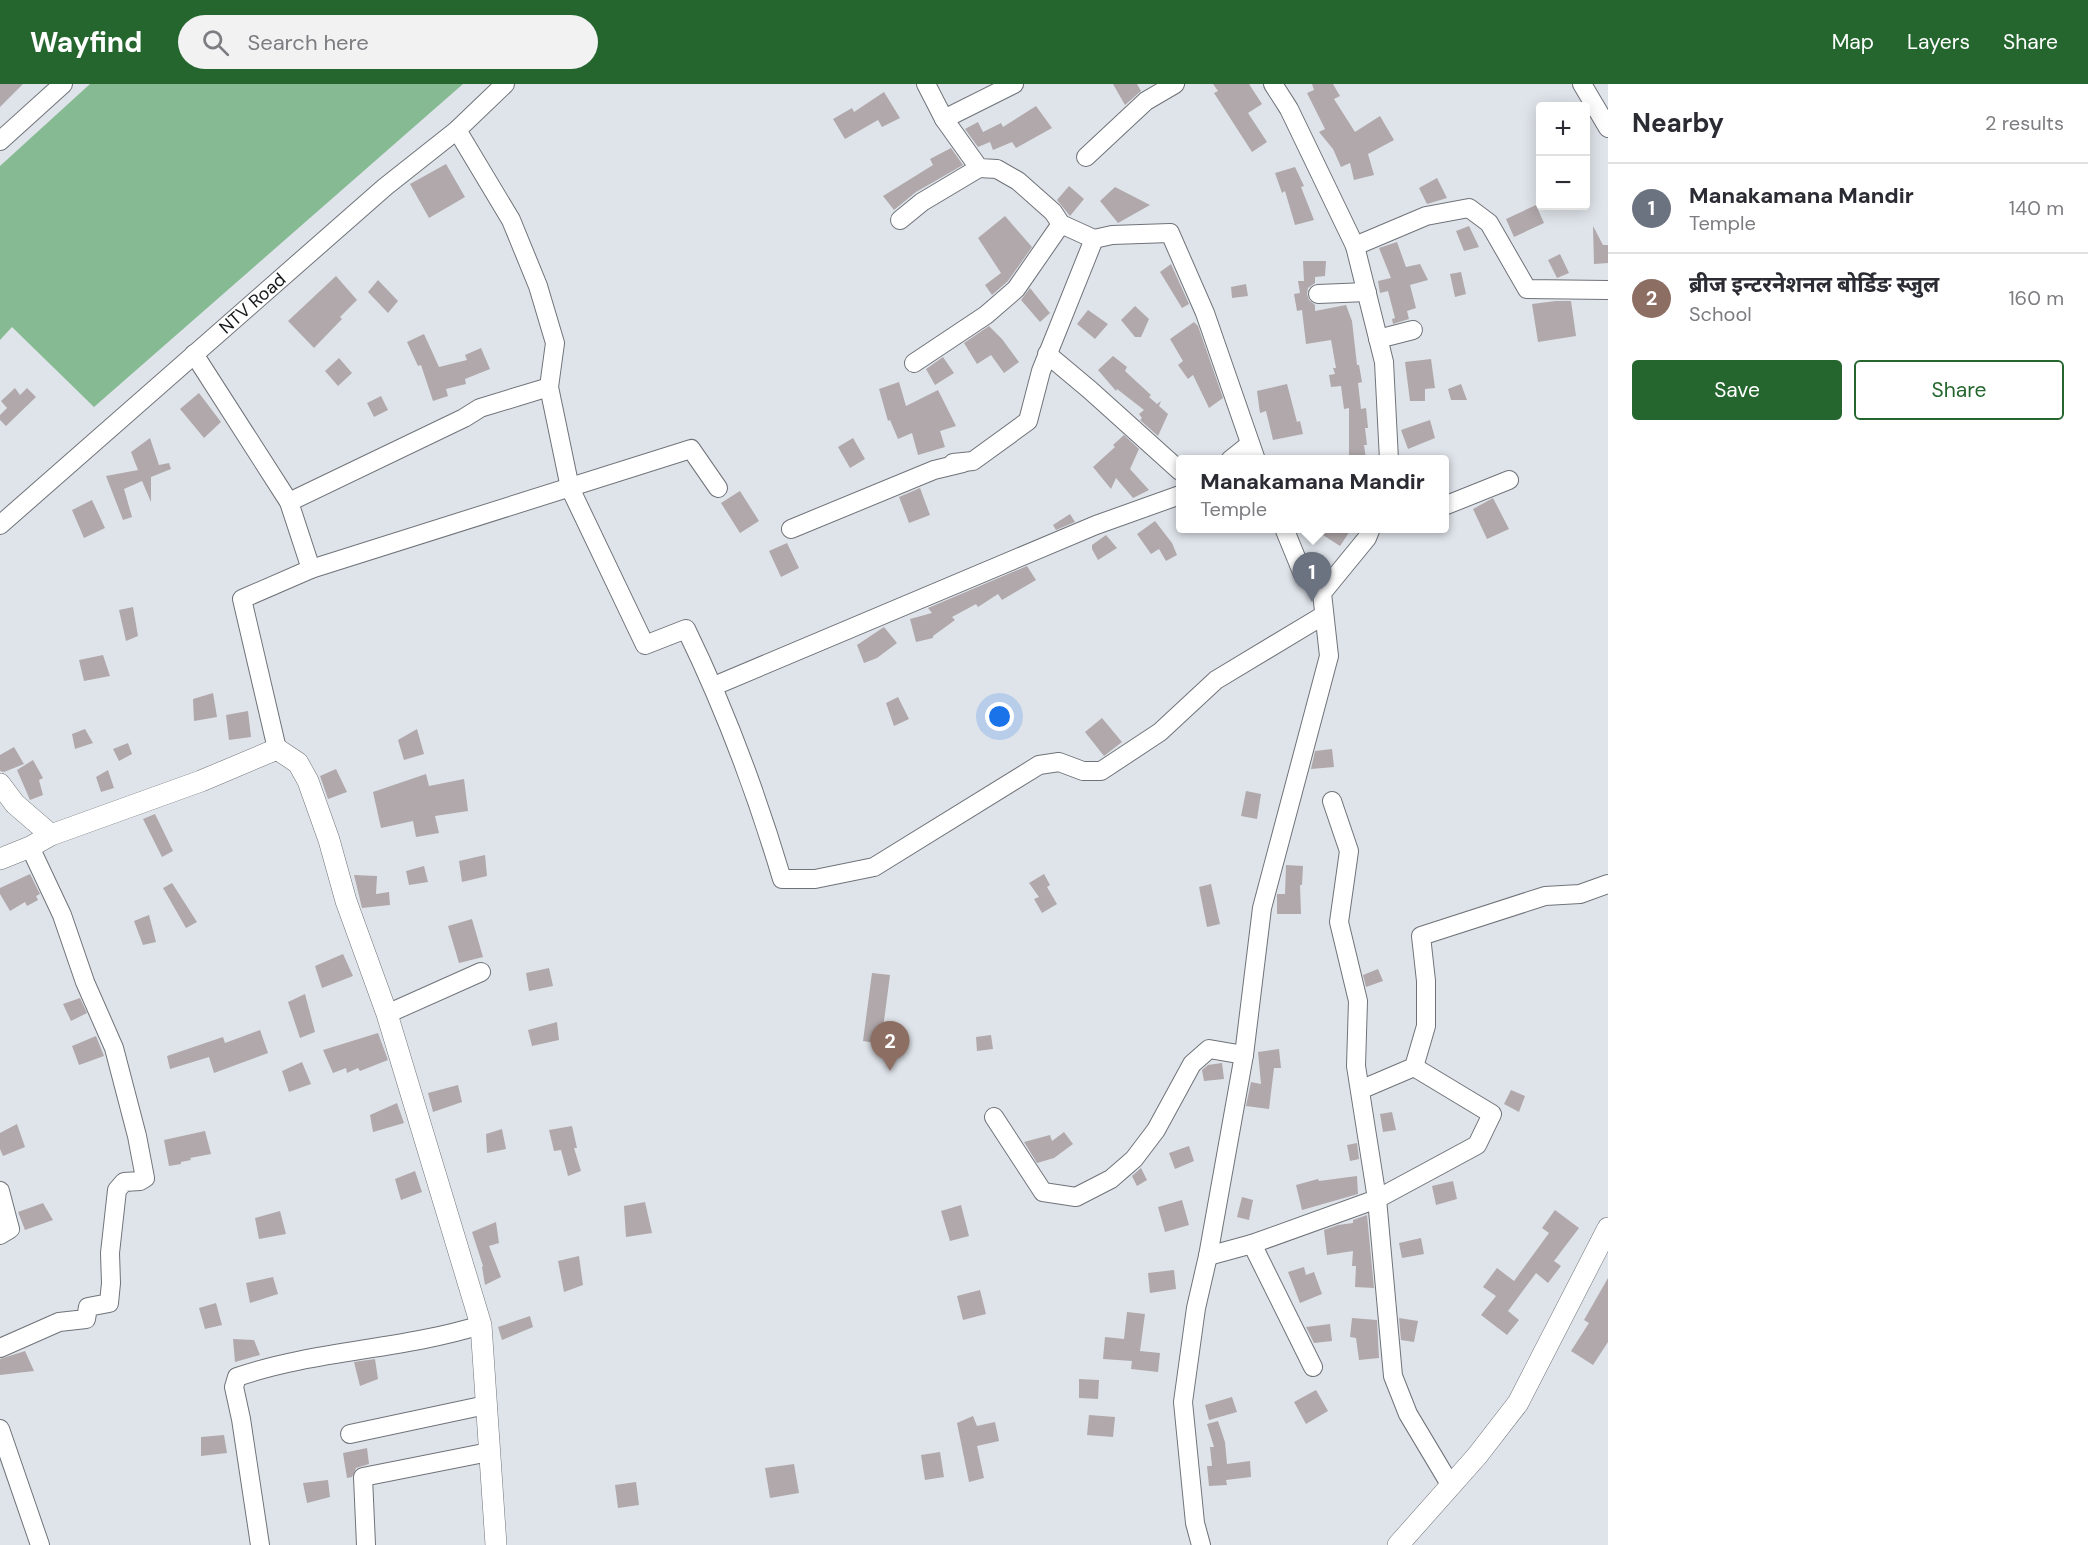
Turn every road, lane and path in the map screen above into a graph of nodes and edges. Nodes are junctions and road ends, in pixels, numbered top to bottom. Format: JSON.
{"nodes":[{"id":1,"x":63,"y":84,"type":"edge"},
{"id":2,"x":505,"y":84,"type":"edge"},
{"id":3,"x":926,"y":84,"type":"edge"},
{"id":4,"x":1175,"y":84,"type":"edge"},
{"id":5,"x":1273,"y":84,"type":"edge"},
{"id":6,"x":1582,"y":84,"type":"edge"},
{"id":7,"x":1008,"y":85,"type":"edge"},
{"id":8,"x":944,"y":119,"type":"junction"},
{"id":9,"x":1608,"y":128,"type":"edge"},
{"id":10,"x":457,"y":130,"type":"junction"},
{"id":11,"x":0,"y":141,"type":"edge"},
{"id":12,"x":1086,"y":157,"type":"dead end"},
{"id":13,"x":979,"y":168,"type":"junction"},
{"id":14,"x":900,"y":220,"type":"dead end"},
{"id":15,"x":1061,"y":224,"type":"junction"},
{"id":16,"x":1094,"y":238,"type":"junction"},
{"id":17,"x":1355,"y":246,"type":"junction"},
{"id":18,"x":1608,"y":290,"type":"edge"},
{"id":19,"x":1367,"y":292,"type":"junction"},
{"id":20,"x":1318,"y":294,"type":"dead end"},
{"id":21,"x":1413,"y":330,"type":"dead end"},
{"id":22,"x":1378,"y":339,"type":"junction"},
{"id":23,"x":194,"y":354,"type":"junction"},
{"id":24,"x":1047,"y":354,"type":"junction"},
{"id":25,"x":914,"y":363,"type":"dead end"},
{"id":26,"x":549,"y":387,"type":"junction"},
{"id":27,"x":1253,"y":452,"type":"edge"},
{"id":28,"x":1389,"y":455,"type":"edge"},
{"id":29,"x":973,"y":461,"type":"junction"},
{"id":30,"x":952,"y":464,"type":"dead end"},
{"id":31,"x":1176,"y":467,"type":"edge"},
{"id":32,"x":1509,"y":480,"type":"dead end"},
{"id":33,"x":570,"y":488,"type":"junction"},
{"id":34,"x":718,"y":488,"type":"dead end"},
{"id":35,"x":1176,"y":496,"type":"edge"},
{"id":36,"x":289,"y":502,"type":"junction"},
{"id":37,"x":1449,"y":504,"type":"edge"},
{"id":38,"x":0,"y":525,"type":"edge"},
{"id":39,"x":792,"y":529,"type":"dead end"},
{"id":40,"x":1286,"y":533,"type":"edge"},
{"id":41,"x":1370,"y":533,"type":"edge"},
{"id":42,"x":311,"y":569,"type":"junction"},
{"id":43,"x":1322,"y":592,"type":"junction"},
{"id":44,"x":1324,"y":615,"type":"junction"},
{"id":45,"x":714,"y":686,"type":"junction"},
{"id":46,"x":277,"y":749,"type":"junction"},
{"id":47,"x":0,"y":784,"type":"edge"},
{"id":48,"x":1332,"y":801,"type":"dead end"},
{"id":49,"x":51,"y":835,"type":"junction"},
{"id":50,"x":30,"y":847,"type":"junction"},
{"id":51,"x":0,"y":859,"type":"edge"},
{"id":52,"x":1608,"y":884,"type":"edge"},
{"id":53,"x":481,"y":972,"type":"dead end"},
{"id":54,"x":387,"y":1014,"type":"junction"},
{"id":55,"x":1244,"y":1054,"type":"junction"},
{"id":56,"x":1414,"y":1067,"type":"junction"},
{"id":57,"x":1360,"y":1090,"type":"junction"},
{"id":58,"x":994,"y":1117,"type":"dead end"},
{"id":59,"x":0,"y":1191,"type":"edge"},
{"id":60,"x":1377,"y":1199,"type":"junction"},
{"id":61,"x":1608,"y":1228,"type":"edge"},
{"id":62,"x":0,"y":1235,"type":"edge"},
{"id":63,"x":1252,"y":1244,"type":"junction"},
{"id":64,"x":1208,"y":1256,"type":"junction"},
{"id":65,"x":481,"y":1325,"type":"junction"},
{"id":66,"x":0,"y":1348,"type":"edge"},
{"id":67,"x":1313,"y":1367,"type":"dead end"},
{"id":68,"x":486,"y":1405,"type":"junction"},
{"id":69,"x":0,"y":1429,"type":"edge"},
{"id":70,"x":350,"y":1434,"type":"dead end"},
{"id":71,"x":489,"y":1452,"type":"junction"},
{"id":72,"x":1451,"y":1486,"type":"junction"},
{"id":73,"x":40,"y":1545,"type":"edge"},
{"id":74,"x":260,"y":1545,"type":"edge"},
{"id":75,"x":366,"y":1545,"type":"edge"},
{"id":76,"x":496,"y":1545,"type":"edge"},
{"id":77,"x":1201,"y":1545,"type":"edge"},
{"id":78,"x":1398,"y":1545,"type":"edge"}],
"edges":[{"from":1,"to":11,"type":"street"},
{"from":2,"to":10,"type":"street","name":"NTV Road"},
{"from":3,"to":8,"type":"street"},
{"from":4,"to":12,"type":"street"},
{"from":5,"to":17,"type":"street"},
{"from":6,"to":9,"type":"street"},
{"from":7,"to":8,"type":"street"},
{"from":8,"to":13,"type":"street"},
{"from":10,"to":23,"type":"street","name":"NTV Road"},
{"from":10,"to":26,"type":"street"},
{"from":13,"to":14,"type":"street"},
{"from":13,"to":15,"type":"street"},
{"from":15,"to":16,"type":"street"},
{"from":15,"to":25,"type":"street"},
{"from":16,"to":24,"type":"street"},
{"from":16,"to":27,"type":"street"},
{"from":17,"to":18,"type":"street"},
{"from":17,"to":19,"type":"street"},
{"from":19,"to":20,"type":"street"},
{"from":19,"to":22,"type":"street"},
{"from":21,"to":22,"type":"street"},
{"from":22,"to":28,"type":"street"},
{"from":23,"to":36,"type":"street"},
{"from":23,"to":38,"type":"street","name":"NTV Road"},
{"from":24,"to":29,"type":"street"},
{"from":24,"to":31,"type":"street"},
{"from":26,"to":33,"type":"street"},
{"from":26,"to":36,"type":"street"},
{"from":29,"to":30,"type":"street"},
{"from":29,"to":39,"type":"street"},
{"from":32,"to":37,"type":"street"},
{"from":33,"to":34,"type":"street"},
{"from":33,"to":42,"type":"street"},
{"from":33,"to":45,"type":"street"},
{"from":35,"to":45,"type":"street"},
{"from":36,"to":42,"type":"street"},
{"from":40,"to":43,"type":"street"},
{"from":41,"to":43,"type":"street"},
{"from":42,"to":46,"type":"street"},
{"from":43,"to":44,"type":"street"},
{"from":44,"to":45,"type":"street"},
{"from":44,"to":55,"type":"street"},
{"from":46,"to":49,"type":"street"},
{"from":46,"to":54,"type":"street"},
{"from":47,"to":49,"type":"street"},
{"from":48,"to":57,"type":"street"},
{"from":49,"to":50,"type":"street"},
{"from":50,"to":51,"type":"street"},
{"from":50,"to":66,"type":"street"},
{"from":52,"to":56,"type":"street"},
{"from":53,"to":54,"type":"street"},
{"from":54,"to":65,"type":"street"},
{"from":55,"to":58,"type":"street"},
{"from":55,"to":64,"type":"street"},
{"from":56,"to":57,"type":"street"},
{"from":56,"to":60,"type":"street"},
{"from":57,"to":60,"type":"street"},
{"from":59,"to":62,"type":"street"},
{"from":60,"to":63,"type":"street"},
{"from":60,"to":72,"type":"street"},
{"from":61,"to":72,"type":"street"},
{"from":63,"to":64,"type":"street"},
{"from":63,"to":67,"type":"street"},
{"from":64,"to":77,"type":"street"},
{"from":65,"to":68,"type":"street"},
{"from":65,"to":74,"type":"street"},
{"from":68,"to":70,"type":"street"},
{"from":68,"to":71,"type":"street"},
{"from":69,"to":73,"type":"street"},
{"from":71,"to":75,"type":"street"},
{"from":71,"to":76,"type":"street"},
{"from":72,"to":78,"type":"street"}]}
